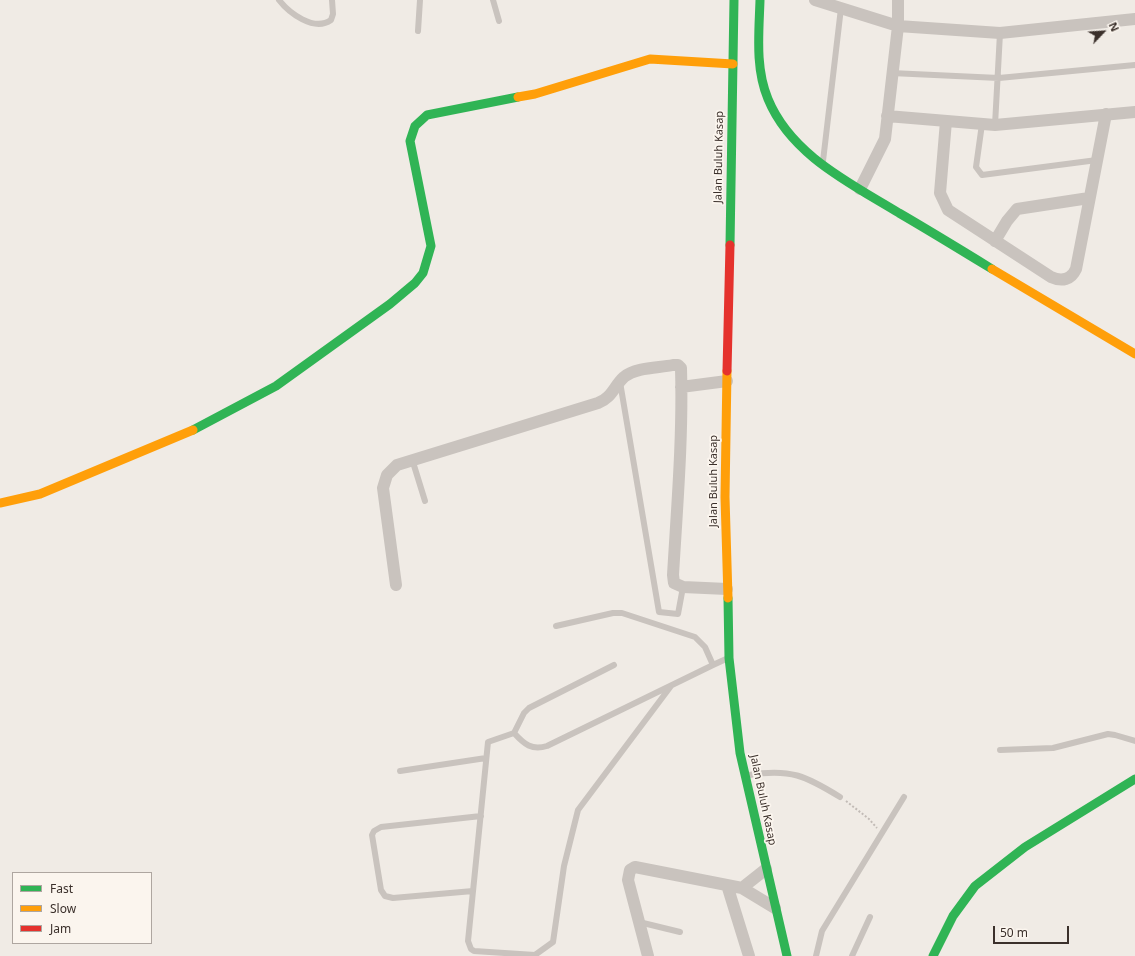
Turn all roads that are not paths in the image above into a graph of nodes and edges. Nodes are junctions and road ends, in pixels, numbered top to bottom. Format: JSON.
{"nodes":[{"id":1,"x":279,"y":0,"type":"edge"},
{"id":2,"x":332,"y":0,"type":"edge"},
{"id":3,"x":420,"y":0,"type":"edge"},
{"id":4,"x":493,"y":0,"type":"edge"},
{"id":5,"x":734,"y":0,"type":"edge"},
{"id":6,"x":760,"y":0,"type":"edge"},
{"id":7,"x":815,"y":0,"type":"edge"},
{"id":8,"x":898,"y":0,"type":"edge"},
{"id":9,"x":843,"y":6,"type":"edge"},
{"id":10,"x":1135,"y":19,"type":"edge"},
{"id":11,"x":499,"y":20,"type":"dead end"},
{"id":12,"x":898,"y":26,"type":"junction"},
{"id":13,"x":418,"y":31,"type":"dead end"},
{"id":14,"x":1000,"y":33,"type":"junction"},
{"id":15,"x":733,"y":64,"type":"junction"},
{"id":16,"x":1135,"y":65,"type":"edge"},
{"id":17,"x":891,"y":73,"type":"junction"},
{"id":18,"x":999,"y":78,"type":"junction"},
{"id":19,"x":1135,"y":112,"type":"edge"},
{"id":20,"x":1106,"y":114,"type":"junction"},
{"id":21,"x":887,"y":116,"type":"junction"},
{"id":22,"x":946,"y":121,"type":"junction"},
{"id":23,"x":982,"y":124,"type":"junction"},
{"id":24,"x":995,"y":125,"type":"junction"},
{"id":25,"x":1097,"y":160,"type":"junction"},
{"id":26,"x":822,"y":165,"type":"junction"},
{"id":27,"x":860,"y":189,"type":"junction"},
{"id":28,"x":1089,"y":198,"type":"junction"},
{"id":29,"x":995,"y":241,"type":"junction"},
{"id":30,"x":1135,"y":354,"type":"edge"},
{"id":31,"x":727,"y":381,"type":"junction"},
{"id":32,"x":620,"y":382,"type":"junction"},
{"id":33,"x":682,"y":386,"type":"junction"},
{"id":34,"x":412,"y":459,"type":"junction"},
{"id":35,"x":425,"y":501,"type":"dead end"},
{"id":36,"x":0,"y":503,"type":"edge"},
{"id":37,"x":396,"y":585,"type":"dead end"},
{"id":38,"x":683,"y":587,"type":"junction"},
{"id":39,"x":727,"y":589,"type":"junction"},
{"id":40,"x":556,"y":626,"type":"dead end"},
{"id":41,"x":729,"y":658,"type":"junction"},
{"id":42,"x":614,"y":665,"type":"dead end"},
{"id":43,"x":713,"y":665,"type":"junction"},
{"id":44,"x":671,"y":686,"type":"junction"},
{"id":45,"x":514,"y":733,"type":"junction"},
{"id":46,"x":1135,"y":741,"type":"edge"},
{"id":47,"x":1000,"y":750,"type":"dead end"},
{"id":48,"x":486,"y":758,"type":"junction"},
{"id":49,"x":400,"y":771,"type":"dead end"},
{"id":50,"x":746,"y":775,"type":"junction"},
{"id":51,"x":1135,"y":779,"type":"edge"},
{"id":52,"x":840,"y":797,"type":"road end"},
{"id":53,"x":904,"y":797,"type":"dead end"},
{"id":54,"x":481,"y":816,"type":"junction"},
{"id":55,"x":766,"y":869,"type":"junction"},
{"id":56,"x":726,"y":885,"type":"junction"},
{"id":57,"x":742,"y":888,"type":"junction"},
{"id":58,"x":473,"y":891,"type":"junction"},
{"id":59,"x":775,"y":908,"type":"junction"},
{"id":60,"x":870,"y":917,"type":"dead end"},
{"id":61,"x":639,"y":922,"type":"junction"},
{"id":62,"x":680,"y":932,"type":"dead end"},
{"id":63,"x":648,"y":956,"type":"edge"},
{"id":64,"x":749,"y":956,"type":"edge"},
{"id":65,"x":787,"y":956,"type":"edge"},
{"id":66,"x":816,"y":956,"type":"edge"},
{"id":67,"x":852,"y":956,"type":"edge"},
{"id":68,"x":933,"y":956,"type":"edge"}],
"edges":[{"from":1,"to":2,"type":"lane"},
{"from":3,"to":13,"type":"lane"},
{"from":4,"to":11,"type":"lane"},
{"from":5,"to":15,"type":"main road","name":"Jalan Buluh Kasap"},
{"from":6,"to":26,"type":"main road"},
{"from":7,"to":9,"type":"street"},
{"from":8,"to":12,"type":"street"},
{"from":9,"to":12,"type":"street"},
{"from":9,"to":26,"type":"lane"},
{"from":10,"to":14,"type":"street"},
{"from":12,"to":14,"type":"street"},
{"from":12,"to":17,"type":"street"},
{"from":14,"to":18,"type":"lane"},
{"from":15,"to":31,"type":"main road","name":"Jalan Buluh Kasap"},
{"from":15,"to":36,"type":"main road"},
{"from":16,"to":18,"type":"lane"},
{"from":17,"to":18,"type":"lane"},
{"from":17,"to":21,"type":"street"},
{"from":18,"to":24,"type":"lane"},
{"from":19,"to":20,"type":"street"},
{"from":20,"to":24,"type":"street"},
{"from":20,"to":25,"type":"street"},
{"from":21,"to":22,"type":"street"},
{"from":21,"to":27,"type":"street"},
{"from":22,"to":23,"type":"street"},
{"from":22,"to":29,"type":"street"},
{"from":23,"to":24,"type":"street"},
{"from":23,"to":25,"type":"lane"},
{"from":25,"to":28,"type":"street"},
{"from":26,"to":27,"type":"main road"},
{"from":27,"to":30,"type":"main road"},
{"from":28,"to":29,"type":"street"},
{"from":28,"to":29,"type":"street"},
{"from":31,"to":33,"type":"street"},
{"from":31,"to":39,"type":"main road","name":"Jalan Buluh Kasap"},
{"from":32,"to":33,"type":"street"},
{"from":32,"to":34,"type":"street"},
{"from":32,"to":38,"type":"lane"},
{"from":33,"to":38,"type":"street"},
{"from":34,"to":35,"type":"lane"},
{"from":34,"to":37,"type":"street"},
{"from":38,"to":39,"type":"street"},
{"from":39,"to":41,"type":"main road","name":"Jalan Buluh Kasap"},
{"from":40,"to":43,"type":"lane"},
{"from":41,"to":43,"type":"lane"},
{"from":41,"to":50,"type":"main road","name":"Jalan Buluh Kasap"},
{"from":42,"to":45,"type":"lane"},
{"from":43,"to":44,"type":"lane"},
{"from":44,"to":45,"type":"lane"},
{"from":44,"to":58,"type":"lane"},
{"from":45,"to":48,"type":"lane"},
{"from":46,"to":47,"type":"lane"},
{"from":48,"to":49,"type":"lane"},
{"from":48,"to":54,"type":"lane"},
{"from":50,"to":52,"type":"lane"},
{"from":50,"to":55,"type":"main road","name":"Jalan Buluh Kasap"},
{"from":51,"to":68,"type":"main road"},
{"from":53,"to":66,"type":"lane"},
{"from":54,"to":58,"type":"lane"},
{"from":54,"to":58,"type":"lane"},
{"from":55,"to":57,"type":"street"},
{"from":55,"to":59,"type":"main road","name":"Jalan Buluh Kasap"},
{"from":56,"to":57,"type":"street"},
{"from":56,"to":61,"type":"street"},
{"from":56,"to":64,"type":"street"},
{"from":57,"to":59,"type":"street"},
{"from":59,"to":65,"type":"main road","name":"Jalan Buluh Kasap"},
{"from":60,"to":67,"type":"lane"},
{"from":61,"to":62,"type":"lane"},
{"from":61,"to":63,"type":"street"}]}
